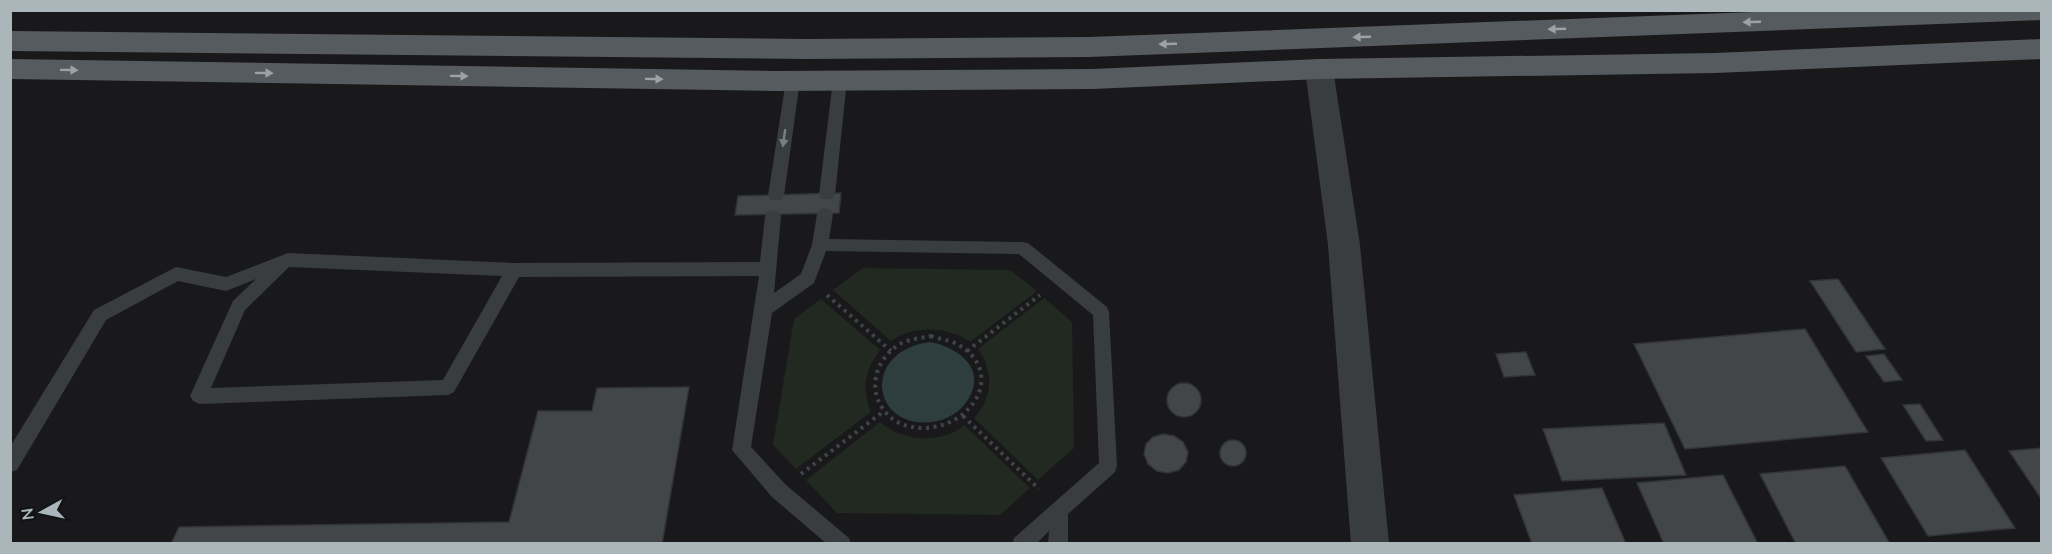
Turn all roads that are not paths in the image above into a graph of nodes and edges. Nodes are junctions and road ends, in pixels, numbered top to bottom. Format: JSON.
{"nodes":[{"id":1,"x":2042,"y":11,"type":"edge"},
{"id":2,"x":10,"y":41,"type":"edge"},
{"id":3,"x":2042,"y":49,"type":"edge"},
{"id":4,"x":10,"y":69,"type":"edge"},
{"id":5,"x":1319,"y":69,"type":"junction"},
{"id":6,"x":793,"y":80,"type":"junction"},
{"id":7,"x":840,"y":80,"type":"junction"},
{"id":8,"x":827,"y":195,"type":"dead end"},
{"id":9,"x":776,"y":196,"type":"dead end"},
{"id":10,"x":825,"y":214,"type":"dead end"},
{"id":11,"x":773,"y":216,"type":"dead end"},
{"id":12,"x":820,"y":245,"type":"junction"},
{"id":13,"x":288,"y":260,"type":"junction"},
{"id":14,"x":768,"y":268,"type":"junction"},
{"id":15,"x":514,"y":270,"type":"junction"},
{"id":16,"x":764,"y":309,"type":"junction"},
{"id":17,"x":10,"y":464,"type":"edge"},
{"id":18,"x":1059,"y":508,"type":"junction"},
{"id":19,"x":842,"y":543,"type":"edge"},
{"id":20,"x":1021,"y":543,"type":"edge"},
{"id":21,"x":1058,"y":543,"type":"edge"},
{"id":22,"x":1370,"y":543,"type":"edge"}],
"edges":[{"from":1,"to":2,"type":"main road","one_way":true},
{"from":3,"to":5,"type":"main road"},
{"from":4,"to":6,"type":"main road","one_way":true},
{"from":5,"to":7,"type":"main road"},
{"from":5,"to":22,"type":"street"},
{"from":6,"to":7,"type":"main road"},
{"from":6,"to":9,"type":"lane","one_way":true},
{"from":7,"to":8,"type":"lane"},
{"from":10,"to":12,"type":"lane"},
{"from":11,"to":14,"type":"lane"},
{"from":12,"to":16,"type":"lane"},
{"from":12,"to":18,"type":"lane"},
{"from":13,"to":15,"type":"lane"},
{"from":13,"to":15,"type":"lane"},
{"from":13,"to":17,"type":"lane"},
{"from":14,"to":15,"type":"lane"},
{"from":14,"to":16,"type":"lane"},
{"from":16,"to":19,"type":"lane"},
{"from":18,"to":20,"type":"lane"},
{"from":18,"to":21,"type":"lane"}]}
